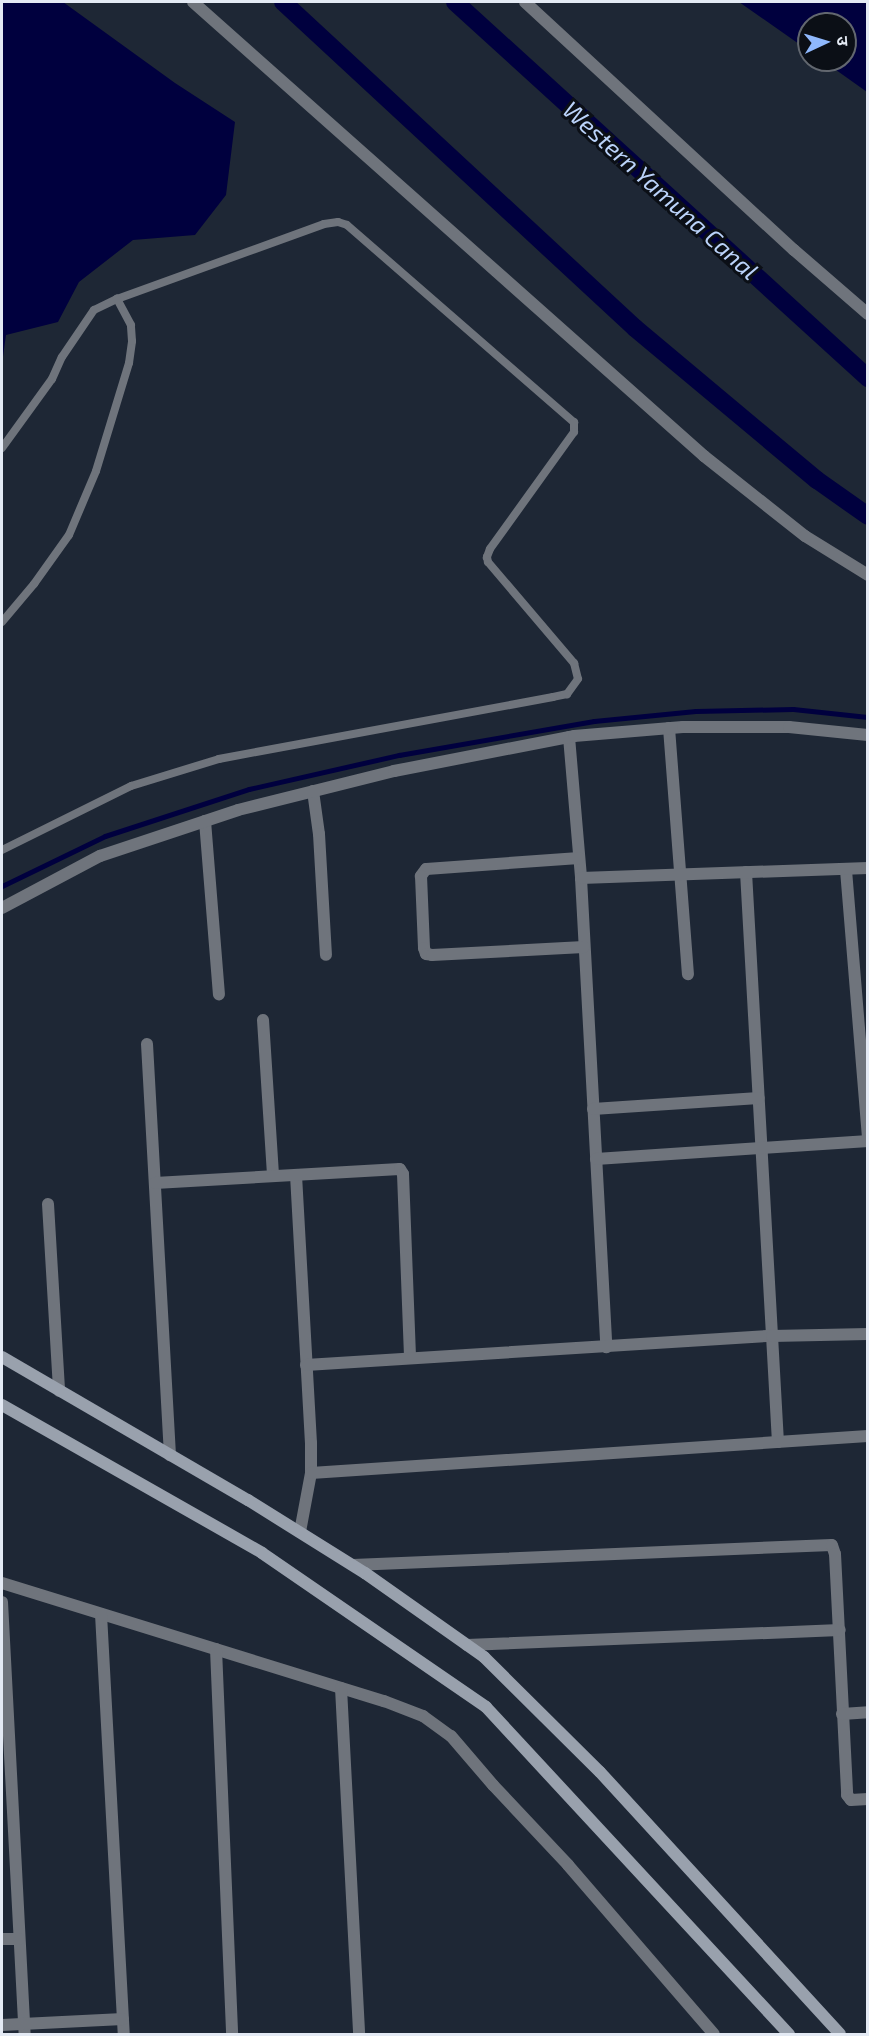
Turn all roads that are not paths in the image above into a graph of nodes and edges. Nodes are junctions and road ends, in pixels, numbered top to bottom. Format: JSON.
{"nodes":[{"id":1,"x":193,"y":2,"type":"edge"},
{"id":2,"x":525,"y":2,"type":"edge"},
{"id":3,"x":117,"y":298,"type":"junction"},
{"id":4,"x":867,"y":314,"type":"edge"},
{"id":5,"x":2,"y":448,"type":"edge"},
{"id":6,"x":867,"y":575,"type":"edge"},
{"id":7,"x":2,"y":622,"type":"edge"},
{"id":8,"x":669,"y":728,"type":"junction"},
{"id":9,"x":867,"y":735,"type":"edge"},
{"id":10,"x":569,"y":737,"type":"junction"},
{"id":11,"x":313,"y":791,"type":"junction"},
{"id":12,"x":205,"y":821,"type":"junction"},
{"id":13,"x":2,"y":850,"type":"edge"},
{"id":14,"x":579,"y":858,"type":"junction"},
{"id":15,"x":867,"y":868,"type":"edge"},
{"id":16,"x":846,"y":870,"type":"junction"},
{"id":17,"x":746,"y":872,"type":"junction"},
{"id":18,"x":681,"y":877,"type":"junction"},
{"id":19,"x":581,"y":878,"type":"junction"},
{"id":20,"x":2,"y":908,"type":"edge"},
{"id":21,"x":584,"y":947,"type":"junction"},
{"id":22,"x":326,"y":956,"type":"dead end"},
{"id":23,"x":687,"y":974,"type":"dead end"},
{"id":24,"x":219,"y":994,"type":"dead end"},
{"id":25,"x":263,"y":1020,"type":"dead end"},
{"id":26,"x":147,"y":1044,"type":"dead end"},
{"id":27,"x":759,"y":1098,"type":"junction"},
{"id":28,"x":593,"y":1109,"type":"junction"},
{"id":29,"x":867,"y":1140,"type":"edge"},
{"id":30,"x":762,"y":1146,"type":"junction"},
{"id":31,"x":596,"y":1159,"type":"junction"},
{"id":32,"x":296,"y":1175,"type":"junction"},
{"id":33,"x":273,"y":1176,"type":"junction"},
{"id":34,"x":155,"y":1183,"type":"junction"},
{"id":35,"x":48,"y":1204,"type":"dead end"},
{"id":36,"x":867,"y":1334,"type":"edge"},
{"id":37,"x":772,"y":1336,"type":"junction"},
{"id":38,"x":606,"y":1347,"type":"junction"},
{"id":39,"x":2,"y":1357,"type":"edge"},
{"id":40,"x":410,"y":1357,"type":"junction"},
{"id":41,"x":306,"y":1365,"type":"junction"},
{"id":42,"x":59,"y":1391,"type":"junction"},
{"id":43,"x":2,"y":1405,"type":"edge"},
{"id":44,"x":867,"y":1436,"type":"edge"},
{"id":45,"x":778,"y":1442,"type":"junction"},
{"id":46,"x":170,"y":1455,"type":"junction"},
{"id":47,"x":312,"y":1473,"type":"junction"},
{"id":48,"x":300,"y":1532,"type":"junction"},
{"id":49,"x":353,"y":1565,"type":"junction"},
{"id":50,"x":2,"y":1583,"type":"edge"},
{"id":51,"x":2,"y":1602,"type":"edge"},
{"id":52,"x":101,"y":1614,"type":"junction"},
{"id":53,"x":840,"y":1630,"type":"junction"},
{"id":54,"x":467,"y":1645,"type":"junction"},
{"id":55,"x":216,"y":1649,"type":"junction"},
{"id":56,"x":341,"y":1688,"type":"junction"},
{"id":57,"x":867,"y":1712,"type":"edge"},
{"id":58,"x":842,"y":1714,"type":"junction"},
{"id":59,"x":867,"y":1799,"type":"edge"},
{"id":60,"x":8,"y":1846,"type":"edge"},
{"id":61,"x":19,"y":1939,"type":"junction"},
{"id":62,"x":2,"y":1940,"type":"edge"},
{"id":63,"x":123,"y":2019,"type":"junction"},
{"id":64,"x":2,"y":2025,"type":"edge"},
{"id":65,"x":24,"y":2029,"type":"edge"},
{"id":66,"x":124,"y":2034,"type":"edge"},
{"id":67,"x":232,"y":2034,"type":"edge"},
{"id":68,"x":359,"y":2034,"type":"edge"},
{"id":69,"x":714,"y":2034,"type":"edge"},
{"id":70,"x":789,"y":2034,"type":"edge"},
{"id":71,"x":840,"y":2034,"type":"edge"}],
"edges":[{"from":1,"to":6,"type":"street"},
{"from":2,"to":4,"type":"street"},
{"from":3,"to":5,"type":"lane"},
{"from":3,"to":7,"type":"lane"},
{"from":3,"to":13,"type":"lane"},
{"from":8,"to":9,"type":"street"},
{"from":8,"to":10,"type":"street"},
{"from":8,"to":18,"type":"street"},
{"from":10,"to":11,"type":"street"},
{"from":10,"to":14,"type":"street"},
{"from":11,"to":12,"type":"street"},
{"from":11,"to":22,"type":"street"},
{"from":12,"to":20,"type":"street"},
{"from":12,"to":24,"type":"street"},
{"from":14,"to":19,"type":"street"},
{"from":14,"to":21,"type":"street"},
{"from":15,"to":16,"type":"street"},
{"from":16,"to":17,"type":"street"},
{"from":16,"to":29,"type":"street"},
{"from":17,"to":18,"type":"street"},
{"from":17,"to":27,"type":"street"},
{"from":18,"to":19,"type":"street"},
{"from":18,"to":23,"type":"street"},
{"from":19,"to":21,"type":"street"},
{"from":21,"to":28,"type":"street"},
{"from":25,"to":33,"type":"street"},
{"from":26,"to":34,"type":"street"},
{"from":27,"to":28,"type":"street"},
{"from":27,"to":30,"type":"street"},
{"from":28,"to":31,"type":"street"},
{"from":29,"to":30,"type":"street"},
{"from":30,"to":31,"type":"street"},
{"from":30,"to":37,"type":"street"},
{"from":31,"to":38,"type":"street"},
{"from":32,"to":33,"type":"street"},
{"from":32,"to":40,"type":"street"},
{"from":32,"to":41,"type":"street"},
{"from":33,"to":34,"type":"street"},
{"from":34,"to":46,"type":"street"},
{"from":35,"to":42,"type":"street"},
{"from":36,"to":37,"type":"street"},
{"from":37,"to":38,"type":"street"},
{"from":37,"to":45,"type":"street"},
{"from":38,"to":40,"type":"street"},
{"from":39,"to":42,"type":"street"},
{"from":40,"to":41,"type":"street"},
{"from":41,"to":47,"type":"street"},
{"from":42,"to":46,"type":"street"},
{"from":43,"to":70,"type":"street"},
{"from":44,"to":45,"type":"street"},
{"from":45,"to":47,"type":"street"},
{"from":46,"to":48,"type":"street"},
{"from":47,"to":48,"type":"street"},
{"from":48,"to":49,"type":"street"},
{"from":49,"to":53,"type":"street"},
{"from":49,"to":54,"type":"street"},
{"from":50,"to":52,"type":"street"},
{"from":51,"to":60,"type":"street"},
{"from":52,"to":55,"type":"street"},
{"from":52,"to":63,"type":"street"},
{"from":53,"to":54,"type":"street"},
{"from":53,"to":58,"type":"street"},
{"from":54,"to":71,"type":"street"},
{"from":55,"to":56,"type":"street"},
{"from":55,"to":67,"type":"street"},
{"from":56,"to":68,"type":"street"},
{"from":56,"to":69,"type":"street"},
{"from":57,"to":58,"type":"street"},
{"from":58,"to":59,"type":"street"},
{"from":60,"to":61,"type":"street"},
{"from":61,"to":62,"type":"street"},
{"from":61,"to":65,"type":"street"},
{"from":63,"to":65,"type":"street"},
{"from":63,"to":66,"type":"street"},
{"from":64,"to":65,"type":"street"}]}
